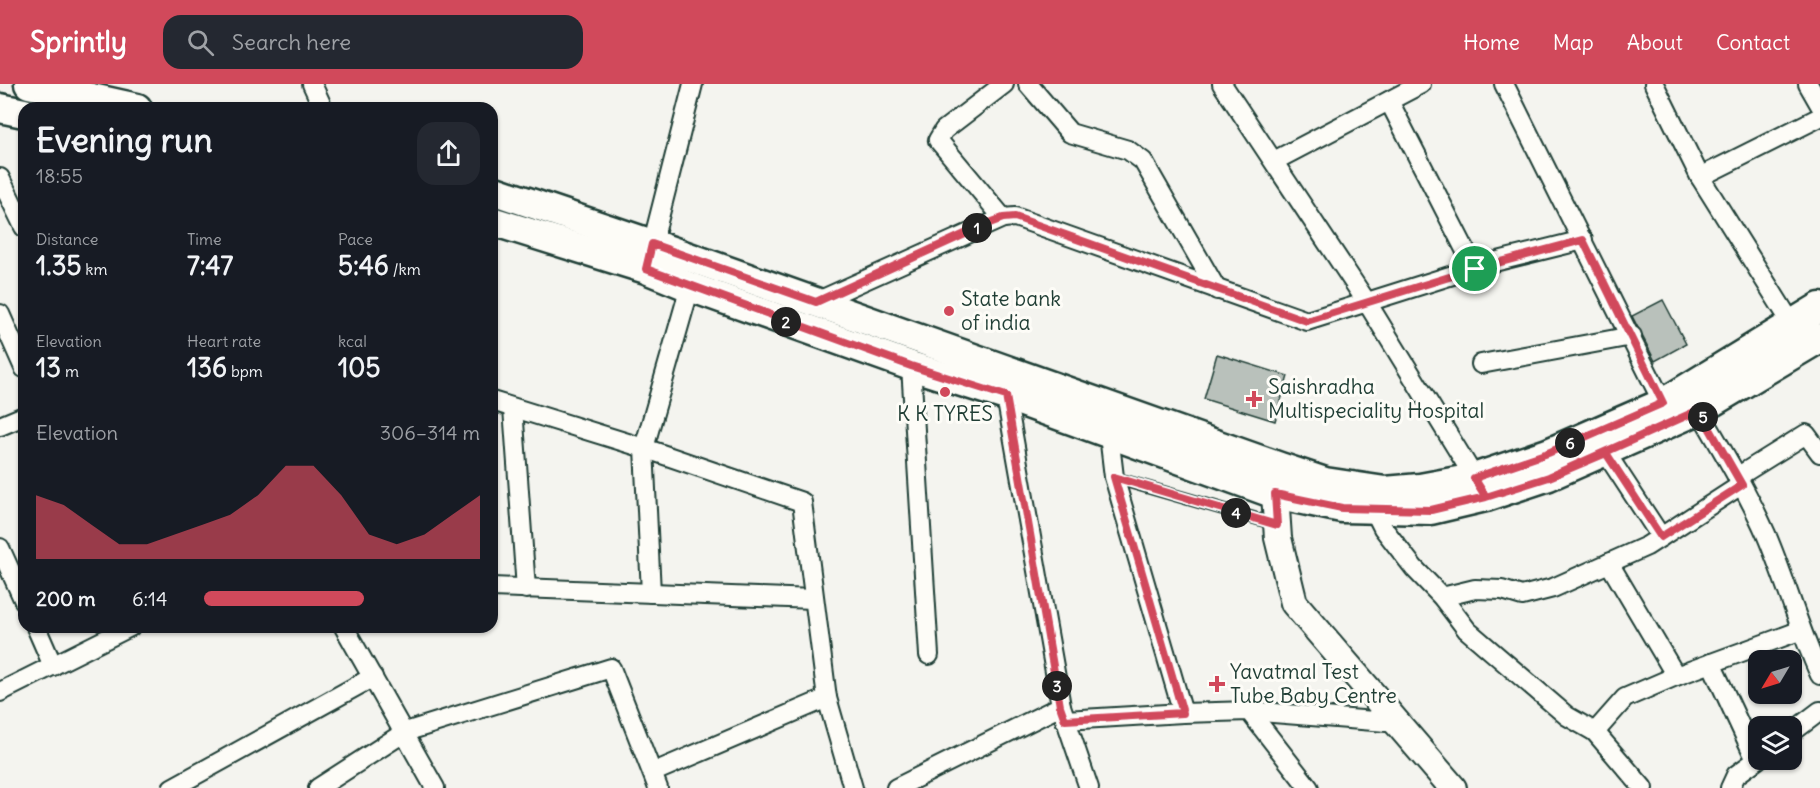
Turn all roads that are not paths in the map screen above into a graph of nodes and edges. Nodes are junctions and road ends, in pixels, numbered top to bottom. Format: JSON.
{"nodes":[{"id":1,"x":29,"y":84,"type":"edge"},
{"id":2,"x":312,"y":84,"type":"edge"},
{"id":3,"x":693,"y":84,"type":"edge"},
{"id":4,"x":1004,"y":84,"type":"edge"},
{"id":5,"x":1028,"y":84,"type":"edge"},
{"id":6,"x":1222,"y":84,"type":"edge"},
{"id":7,"x":1421,"y":84,"type":"edge"},
{"id":8,"x":1504,"y":84,"type":"edge"},
{"id":9,"x":1654,"y":84,"type":"edge"},
{"id":10,"x":1808,"y":84,"type":"edge"},
{"id":11,"x":81,"y":90,"type":"edge"},
{"id":12,"x":1389,"y":101,"type":"junction"},
{"id":13,"x":112,"y":102,"type":"edge"},
{"id":14,"x":320,"y":102,"type":"edge"},
{"id":15,"x":1820,"y":105,"type":"edge"},
{"id":16,"x":0,"y":108,"type":"edge"},
{"id":17,"x":18,"y":112,"type":"edge"},
{"id":18,"x":1820,"y":117,"type":"edge"},
{"id":19,"x":1274,"y":161,"type":"junction"},
{"id":20,"x":1700,"y":177,"type":"junction"},
{"id":21,"x":0,"y":178,"type":"edge"},
{"id":22,"x":498,"y":193,"type":"edge"},
{"id":23,"x":6,"y":205,"type":"edge"},
{"id":24,"x":1003,"y":218,"type":"junction"},
{"id":25,"x":18,"y":219,"type":"edge"},
{"id":26,"x":498,"y":222,"type":"edge"},
{"id":27,"x":1583,"y":240,"type":"junction"},
{"id":28,"x":649,"y":256,"type":"junction"},
{"id":29,"x":1475,"y":269,"type":"junction"},
{"id":30,"x":690,"y":287,"type":"junction"},
{"id":31,"x":1217,"y":290,"type":"junction"},
{"id":32,"x":816,"y":302,"type":"junction"},
{"id":33,"x":1368,"y":304,"type":"junction"},
{"id":34,"x":1820,"y":307,"type":"edge"},
{"id":35,"x":0,"y":314,"type":"edge"},
{"id":36,"x":1792,"y":324,"type":"junction"},
{"id":37,"x":1632,"y":336,"type":"junction"},
{"id":38,"x":1820,"y":338,"type":"edge"},
{"id":39,"x":18,"y":354,"type":"edge"},
{"id":40,"x":1481,"y":364,"type":"dead end"},
{"id":41,"x":911,"y":366,"type":"junction"},
{"id":42,"x":966,"y":370,"type":"junction"},
{"id":43,"x":1006,"y":396,"type":"junction"},
{"id":44,"x":498,"y":403,"type":"edge"},
{"id":45,"x":1663,"y":403,"type":"junction"},
{"id":46,"x":513,"y":408,"type":"junction"},
{"id":47,"x":1699,"y":410,"type":"junction"},
{"id":48,"x":18,"y":418,"type":"edge"},
{"id":49,"x":0,"y":426,"type":"edge"},
{"id":50,"x":1109,"y":435,"type":"junction"},
{"id":51,"x":644,"y":448,"type":"junction"},
{"id":52,"x":1606,"y":453,"type":"junction"},
{"id":53,"x":1820,"y":453,"type":"edge"},
{"id":54,"x":1114,"y":477,"type":"junction"},
{"id":55,"x":1278,"y":481,"type":"junction"},
{"id":56,"x":1739,"y":481,"type":"junction"},
{"id":57,"x":1480,"y":487,"type":"junction"},
{"id":58,"x":1373,"y":508,"type":"junction"},
{"id":59,"x":1277,"y":525,"type":"junction"},
{"id":60,"x":1661,"y":537,"type":"junction"},
{"id":61,"x":0,"y":548,"type":"edge"},
{"id":62,"x":1609,"y":563,"type":"junction"},
{"id":63,"x":498,"y":587,"type":"edge"},
{"id":64,"x":18,"y":588,"type":"edge"},
{"id":65,"x":526,"y":588,"type":"junction"},
{"id":66,"x":651,"y":592,"type":"junction"},
{"id":67,"x":1442,"y":597,"type":"junction"},
{"id":68,"x":814,"y":599,"type":"junction"},
{"id":69,"x":1800,"y":631,"type":"junction"},
{"id":70,"x":39,"y":633,"type":"edge"},
{"id":71,"x":118,"y":633,"type":"edge"},
{"id":72,"x":347,"y":633,"type":"edge"},
{"id":73,"x":929,"y":655,"type":"dead end"},
{"id":74,"x":1712,"y":663,"type":"junction"},
{"id":75,"x":53,"y":666,"type":"junction"},
{"id":76,"x":1820,"y":675,"type":"edge"},
{"id":77,"x":1676,"y":676,"type":"junction"},
{"id":78,"x":373,"y":677,"type":"junction"},
{"id":79,"x":0,"y":692,"type":"edge"},
{"id":80,"x":827,"y":698,"type":"junction"},
{"id":81,"x":1249,"y":711,"type":"junction"},
{"id":82,"x":1820,"y":711,"type":"edge"},
{"id":83,"x":1063,"y":713,"type":"junction"},
{"id":84,"x":1183,"y":713,"type":"junction"},
{"id":85,"x":1399,"y":723,"type":"junction"},
{"id":86,"x":1802,"y":725,"type":"edge"},
{"id":87,"x":405,"y":732,"type":"junction"},
{"id":88,"x":1595,"y":732,"type":"junction"},
{"id":89,"x":1748,"y":740,"type":"edge"},
{"id":90,"x":1748,"y":766,"type":"edge"},
{"id":91,"x":656,"y":780,"type":"edge"},
{"id":92,"x":191,"y":784,"type":"edge"},
{"id":93,"x":172,"y":788,"type":"edge"},
{"id":94,"x":318,"y":788,"type":"edge"},
{"id":95,"x":435,"y":788,"type":"edge"},
{"id":96,"x":853,"y":788,"type":"edge"},
{"id":97,"x":896,"y":788,"type":"edge"},
{"id":98,"x":1089,"y":788,"type":"edge"},
{"id":99,"x":1309,"y":788,"type":"edge"},
{"id":100,"x":1453,"y":788,"type":"edge"},
{"id":101,"x":1643,"y":788,"type":"edge"},
{"id":102,"x":1730,"y":788,"type":"edge"}],
"edges":[{"from":1,"to":11,"type":"main road"},
{"from":2,"to":14,"type":"street"},
{"from":3,"to":28,"type":"street"},
{"from":4,"to":24,"type":"street"},
{"from":5,"to":31,"type":"street"},
{"from":6,"to":19,"type":"street"},
{"from":7,"to":12,"type":"street"},
{"from":8,"to":27,"type":"street"},
{"from":9,"to":20,"type":"street"},
{"from":10,"to":15,"type":"street"},
{"from":11,"to":13,"type":"main road"},
{"from":12,"to":19,"type":"street"},
{"from":12,"to":29,"type":"street"},
{"from":16,"to":17,"type":"main road"},
{"from":18,"to":20,"type":"street"},
{"from":19,"to":33,"type":"street"},
{"from":20,"to":36,"type":"street"},
{"from":21,"to":23,"type":"street"},
{"from":22,"to":28,"type":"main road"},
{"from":23,"to":25,"type":"street"},
{"from":24,"to":31,"type":"street"},
{"from":24,"to":32,"type":"street"},
{"from":26,"to":28,"type":"main road"},
{"from":27,"to":29,"type":"street"},
{"from":27,"to":37,"type":"street"},
{"from":28,"to":30,"type":"main road"},
{"from":28,"to":32,"type":"main road"},
{"from":29,"to":33,"type":"street"},
{"from":30,"to":41,"type":"main road"},
{"from":30,"to":51,"type":"street"},
{"from":31,"to":33,"type":"street"},
{"from":32,"to":42,"type":"main road"},
{"from":33,"to":57,"type":"street"},
{"from":34,"to":36,"type":"main road"},
{"from":35,"to":39,"type":"street"},
{"from":36,"to":45,"type":"main road"},
{"from":37,"to":40,"type":"street"},
{"from":37,"to":45,"type":"street"},
{"from":38,"to":47,"type":"main road"},
{"from":41,"to":42,"type":"main road"},
{"from":41,"to":73,"type":"street"},
{"from":42,"to":43,"type":"main road"},
{"from":42,"to":55,"type":"main road"},
{"from":43,"to":50,"type":"main road"},
{"from":43,"to":83,"type":"street"},
{"from":44,"to":46,"type":"street"},
{"from":45,"to":57,"type":"main road"},
{"from":46,"to":51,"type":"street"},
{"from":46,"to":65,"type":"street"},
{"from":47,"to":52,"type":"main road"},
{"from":47,"to":56,"type":"street"},
{"from":48,"to":49,"type":"street"},
{"from":50,"to":54,"type":"street"},
{"from":50,"to":55,"type":"main road"},
{"from":51,"to":66,"type":"street"},
{"from":51,"to":68,"type":"street"},
{"from":52,"to":57,"type":"main road"},
{"from":52,"to":60,"type":"street"},
{"from":53,"to":56,"type":"street"},
{"from":54,"to":59,"type":"lane"},
{"from":54,"to":84,"type":"street"},
{"from":55,"to":57,"type":"main road"},
{"from":55,"to":58,"type":"main road"},
{"from":55,"to":59,"type":"street"},
{"from":56,"to":60,"type":"street"},
{"from":56,"to":69,"type":"street"},
{"from":57,"to":58,"type":"main road"},
{"from":58,"to":67,"type":"street"},
{"from":59,"to":85,"type":"street"},
{"from":60,"to":62,"type":"street"},
{"from":61,"to":64,"type":"street"},
{"from":62,"to":67,"type":"street"},
{"from":62,"to":77,"type":"street"},
{"from":63,"to":65,"type":"street"},
{"from":65,"to":66,"type":"street"},
{"from":66,"to":68,"type":"street"},
{"from":67,"to":88,"type":"street"},
{"from":68,"to":80,"type":"street"},
{"from":69,"to":74,"type":"street"},
{"from":69,"to":76,"type":"street"},
{"from":70,"to":75,"type":"street"},
{"from":71,"to":75,"type":"street"},
{"from":72,"to":78,"type":"street"},
{"from":74,"to":77,"type":"street"},
{"from":74,"to":89,"type":"street"},
{"from":75,"to":79,"type":"street"},
{"from":77,"to":88,"type":"street"},
{"from":78,"to":87,"type":"street"},
{"from":78,"to":92,"type":"street"},
{"from":80,"to":91,"type":"street"},
{"from":80,"to":96,"type":"street"},
{"from":81,"to":84,"type":"street"},
{"from":81,"to":85,"type":"street"},
{"from":81,"to":99,"type":"street"},
{"from":82,"to":86,"type":"street"},
{"from":83,"to":84,"type":"street"},
{"from":83,"to":97,"type":"street"},
{"from":83,"to":98,"type":"street"},
{"from":85,"to":100,"type":"street"},
{"from":87,"to":91,"type":"street"},
{"from":87,"to":94,"type":"street"},
{"from":87,"to":95,"type":"street"},
{"from":88,"to":101,"type":"street"},
{"from":90,"to":102,"type":"street"},
{"from":92,"to":93,"type":"street"}]}
